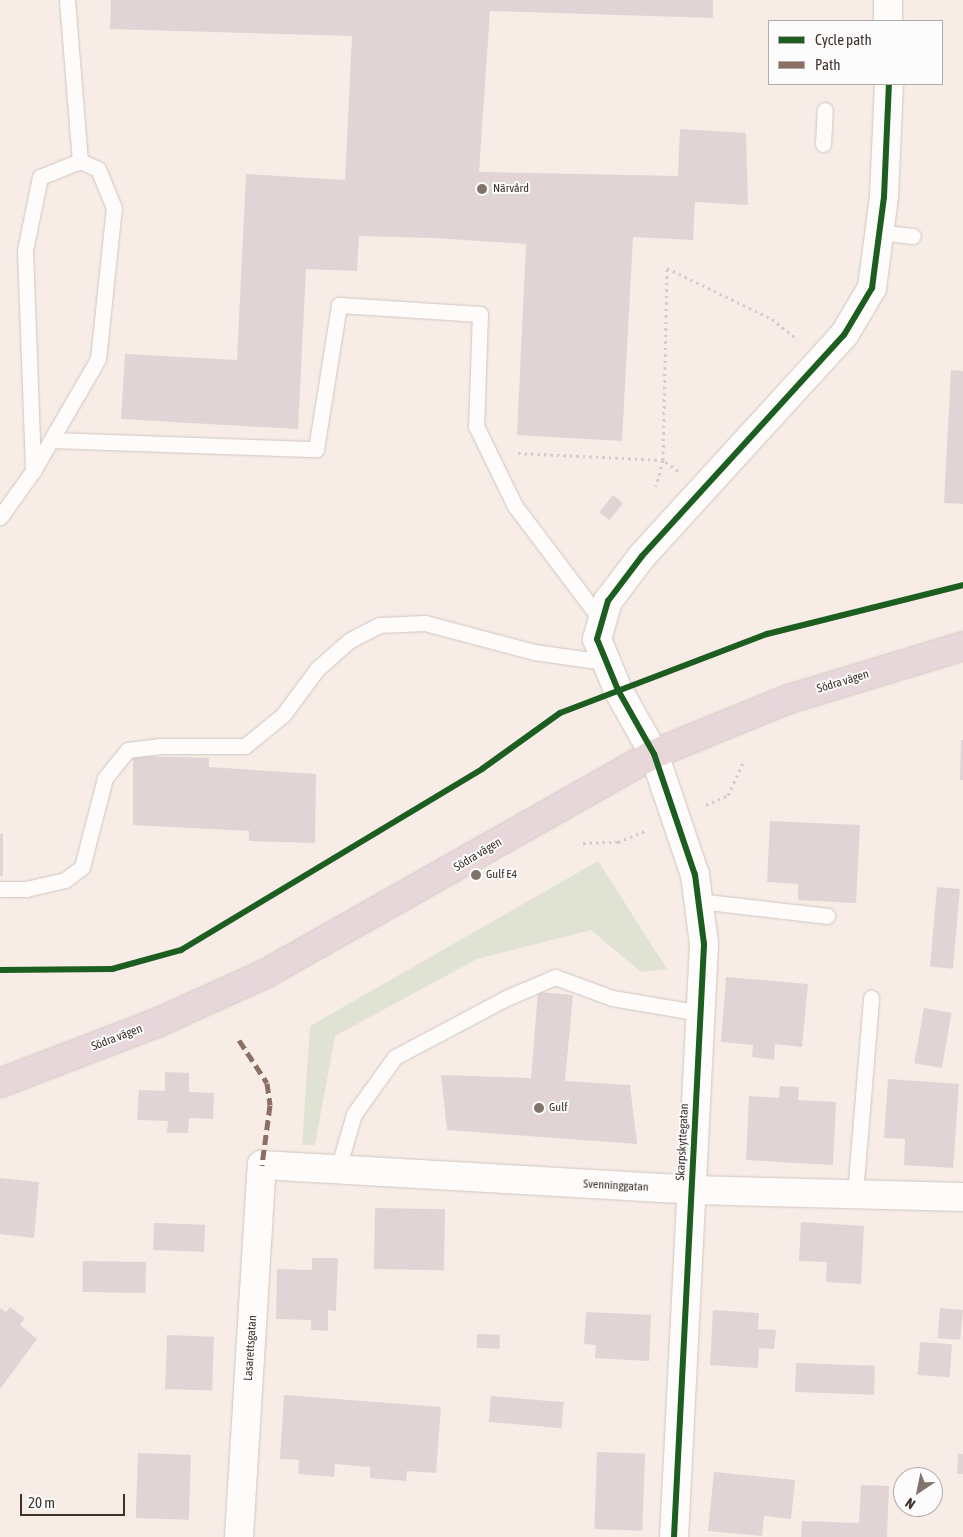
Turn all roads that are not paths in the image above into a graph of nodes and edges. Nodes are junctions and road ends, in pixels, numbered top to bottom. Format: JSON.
{"nodes":[{"id":1,"x":67,"y":0,"type":"edge"},
{"id":2,"x":888,"y":0,"type":"edge"},
{"id":3,"x":888,"y":20,"type":"edge"},
{"id":4,"x":889,"y":85,"type":"edge"},
{"id":5,"x":825,"y":110,"type":"dead end"},
{"id":6,"x":823,"y":144,"type":"dead end"},
{"id":7,"x":80,"y":161,"type":"junction"},
{"id":8,"x":879,"y":232,"type":"junction"},
{"id":9,"x":913,"y":236,"type":"dead end"},
{"id":10,"x":52,"y":440,"type":"junction"},
{"id":11,"x":34,"y":471,"type":"junction"},
{"id":12,"x":0,"y":517,"type":"edge"},
{"id":13,"x":600,"y":619,"type":"junction"},
{"id":14,"x":963,"y":646,"type":"edge"},
{"id":15,"x":604,"y":662,"type":"junction"},
{"id":16,"x":654,"y":754,"type":"junction"},
{"id":17,"x":0,"y":889,"type":"edge"},
{"id":18,"x":698,"y":901,"type":"junction"},
{"id":19,"x":827,"y":916,"type":"dead end"},
{"id":20,"x":871,"y":998,"type":"dead end"},
{"id":21,"x":701,"y":1013,"type":"junction"},
{"id":22,"x":0,"y":1083,"type":"edge"},
{"id":23,"x":269,"y":1165,"type":"joint"},
{"id":24,"x":338,"y":1169,"type":"junction"},
{"id":25,"x":692,"y":1190,"type":"junction"},
{"id":26,"x":855,"y":1194,"type":"junction"},
{"id":27,"x":963,"y":1197,"type":"edge"},
{"id":28,"x":239,"y":1537,"type":"edge"},
{"id":29,"x":674,"y":1537,"type":"edge"}],
"edges":[{"from":1,"to":7,"type":"lane"},
{"from":2,"to":3,"type":"street"},
{"from":4,"to":8,"type":"street"},
{"from":5,"to":6,"type":"lane"},
{"from":7,"to":10,"type":"lane"},
{"from":7,"to":11,"type":"lane"},
{"from":8,"to":9,"type":"lane"},
{"from":8,"to":13,"type":"street"},
{"from":10,"to":11,"type":"lane"},
{"from":10,"to":13,"type":"lane"},
{"from":11,"to":12,"type":"lane"},
{"from":13,"to":15,"type":"street","name":"Skarpskyttegatan"},
{"from":14,"to":16,"type":"highway","name":"Södra vägen"},
{"from":15,"to":16,"type":"street","name":"Skarpskyttegatan"},
{"from":15,"to":17,"type":"lane"},
{"from":16,"to":18,"type":"street","name":"Skarpskyttegatan"},
{"from":16,"to":22,"type":"highway","name":"Södra vägen"},
{"from":18,"to":19,"type":"lane"},
{"from":18,"to":21,"type":"street","name":"Skarpskyttegatan"},
{"from":20,"to":26,"type":"lane"},
{"from":21,"to":24,"type":"lane"},
{"from":21,"to":25,"type":"street","name":"Skarpskyttegatan"},
{"from":23,"to":24,"type":"street","name":"Svenninggatan"},
{"from":23,"to":28,"type":"street","name":"Lasarettsgatan"},
{"from":24,"to":25,"type":"street","name":"Svenninggatan"},
{"from":25,"to":26,"type":"street","name":"Svenninggatan"},
{"from":25,"to":29,"type":"street","name":"Skarpskyttegatan"},
{"from":26,"to":27,"type":"street","name":"Svenninggatan"}]}
